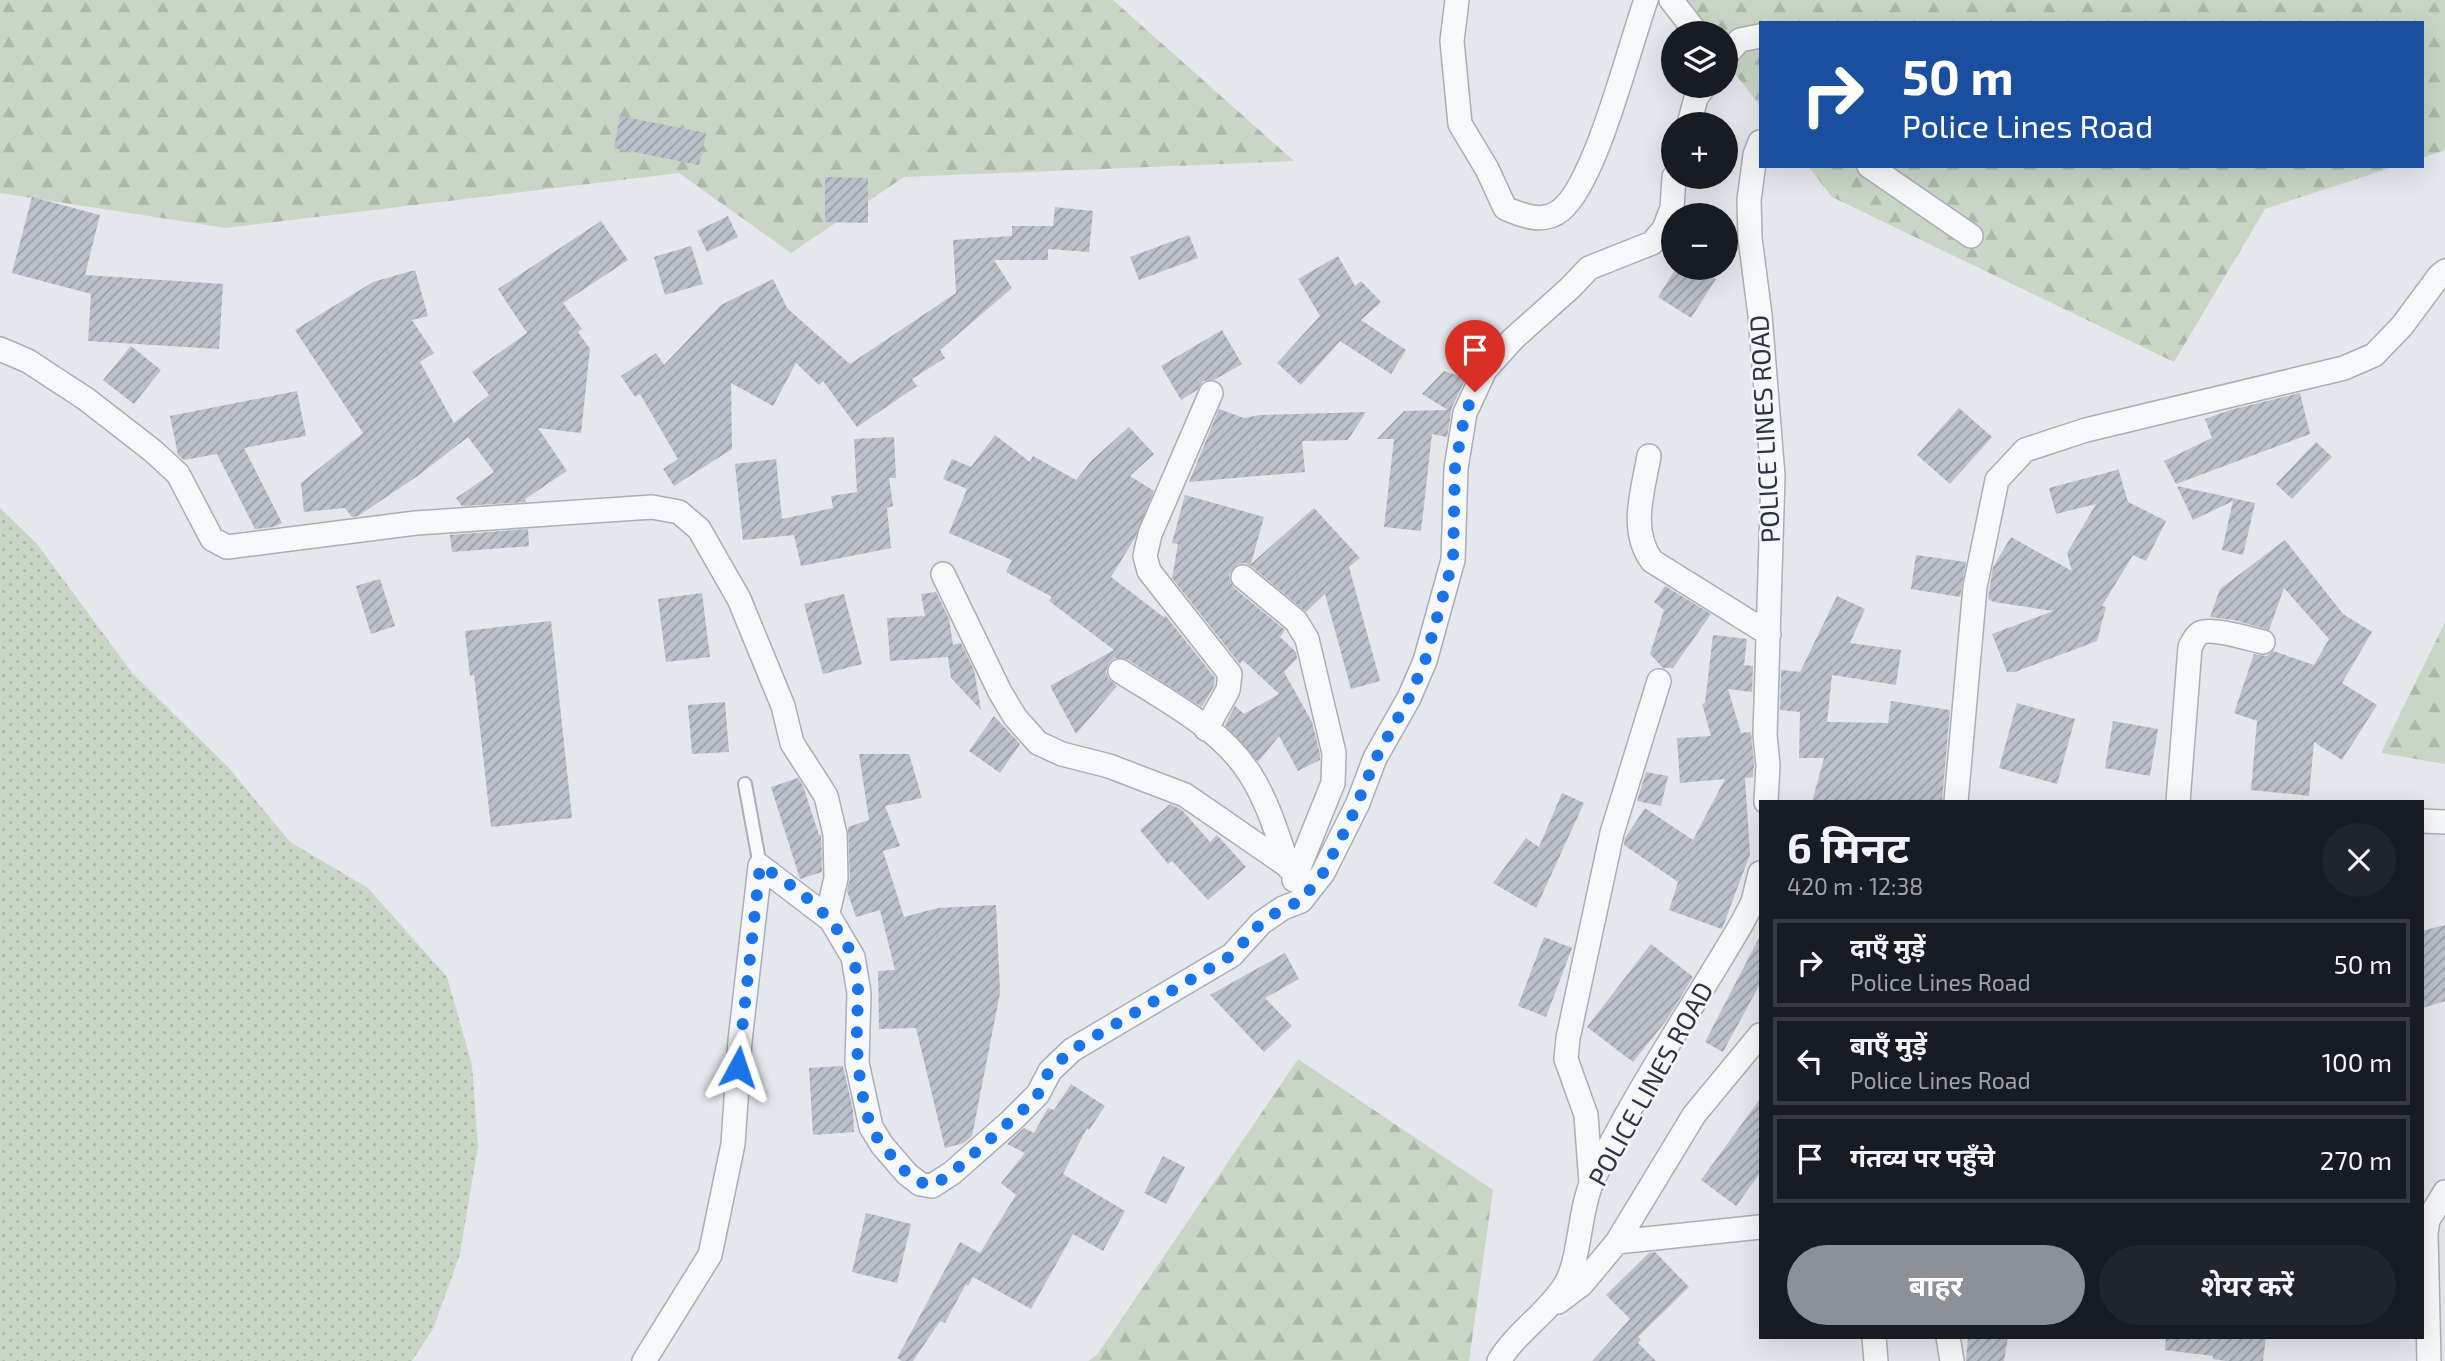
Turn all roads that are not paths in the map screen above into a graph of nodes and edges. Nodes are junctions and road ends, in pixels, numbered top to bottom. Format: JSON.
{"nodes":[{"id":1,"x":1457,"y":0,"type":"edge"},
{"id":2,"x":1646,"y":0,"type":"edge"},
{"id":3,"x":1671,"y":0,"type":"edge"},
{"id":4,"x":1687,"y":21,"type":"edge"},
{"id":5,"x":1759,"y":36,"type":"edge"},
{"id":6,"x":1738,"y":42,"type":"edge"},
{"id":7,"x":1759,"y":145,"type":"edge"},
{"id":8,"x":1872,"y":168,"type":"edge"},
{"id":9,"x":1673,"y":189,"type":"edge"},
{"id":10,"x":1971,"y":236,"type":"dead end"},
{"id":11,"x":2445,"y":271,"type":"edge"},
{"id":12,"x":0,"y":349,"type":"edge"},
{"id":13,"x":1211,"y":393,"type":"dead end"},
{"id":14,"x":1649,"y":456,"type":"dead end"},
{"id":15,"x":943,"y":574,"type":"dead end"},
{"id":16,"x":1243,"y":577,"type":"dead end"},
{"id":17,"x":1769,"y":634,"type":"junction"},
{"id":18,"x":2263,"y":642,"type":"dead end"},
{"id":19,"x":1120,"y":671,"type":"dead end"},
{"id":20,"x":1659,"y":681,"type":"dead end"},
{"id":21,"x":1206,"y":729,"type":"junction"},
{"id":22,"x":746,"y":784,"type":"dead end"},
{"id":23,"x":1766,"y":800,"type":"edge"},
{"id":24,"x":1956,"y":800,"type":"edge"},
{"id":25,"x":2178,"y":800,"type":"edge"},
{"id":26,"x":2424,"y":821,"type":"edge"},
{"id":27,"x":2445,"y":822,"type":"edge"},
{"id":28,"x":760,"y":866,"type":"junction"},
{"id":29,"x":1759,"y":877,"type":"edge"},
{"id":30,"x":1294,"y":882,"type":"junction"},
{"id":31,"x":827,"y":916,"type":"junction"},
{"id":32,"x":1759,"y":1036,"type":"edge"},
{"id":33,"x":1591,"y":1184,"type":"junction"},
{"id":34,"x":2445,"y":1192,"type":"edge"},
{"id":35,"x":1759,"y":1227,"type":"edge"},
{"id":36,"x":1617,"y":1242,"type":"junction"},
{"id":37,"x":1541,"y":1314,"type":"junction"},
{"id":38,"x":1874,"y":1339,"type":"edge"},
{"id":39,"x":1948,"y":1339,"type":"edge"},
{"id":40,"x":644,"y":1361,"type":"edge"},
{"id":41,"x":1499,"y":1361,"type":"edge"},
{"id":42,"x":1876,"y":1361,"type":"edge"},
{"id":43,"x":1952,"y":1361,"type":"edge"},
{"id":44,"x":2429,"y":1361,"type":"edge"}],
"edges":[{"from":1,"to":2,"type":"street"},
{"from":3,"to":4,"type":"street"},
{"from":5,"to":6,"type":"street"},
{"from":7,"to":17,"type":"street","name":"POLICE LINES ROAD"},
{"from":8,"to":10,"type":"street"},
{"from":9,"to":30,"type":"street"},
{"from":11,"to":24,"type":"street"},
{"from":12,"to":31,"type":"street"},
{"from":13,"to":21,"type":"street"},
{"from":14,"to":17,"type":"street"},
{"from":15,"to":30,"type":"street"},
{"from":16,"to":30,"type":"street"},
{"from":17,"to":23,"type":"street","name":"POLICE LINES ROAD"},
{"from":18,"to":25,"type":"street"},
{"from":19,"to":21,"type":"street"},
{"from":20,"to":33,"type":"street"},
{"from":21,"to":30,"type":"street"},
{"from":22,"to":28,"type":"lane"},
{"from":26,"to":27,"type":"street"},
{"from":28,"to":31,"type":"street"},
{"from":28,"to":40,"type":"street"},
{"from":29,"to":33,"type":"street","name":"POLICE LINES ROAD"},
{"from":30,"to":31,"type":"street"},
{"from":32,"to":36,"type":"street"},
{"from":33,"to":37,"type":"street","name":"POLICE LINES ROAD"},
{"from":34,"to":44,"type":"street"},
{"from":35,"to":36,"type":"street"},
{"from":36,"to":37,"type":"street"},
{"from":37,"to":41,"type":"street","name":"POLICE LINES ROAD"},
{"from":38,"to":42,"type":"street"},
{"from":39,"to":43,"type":"street"}]}
